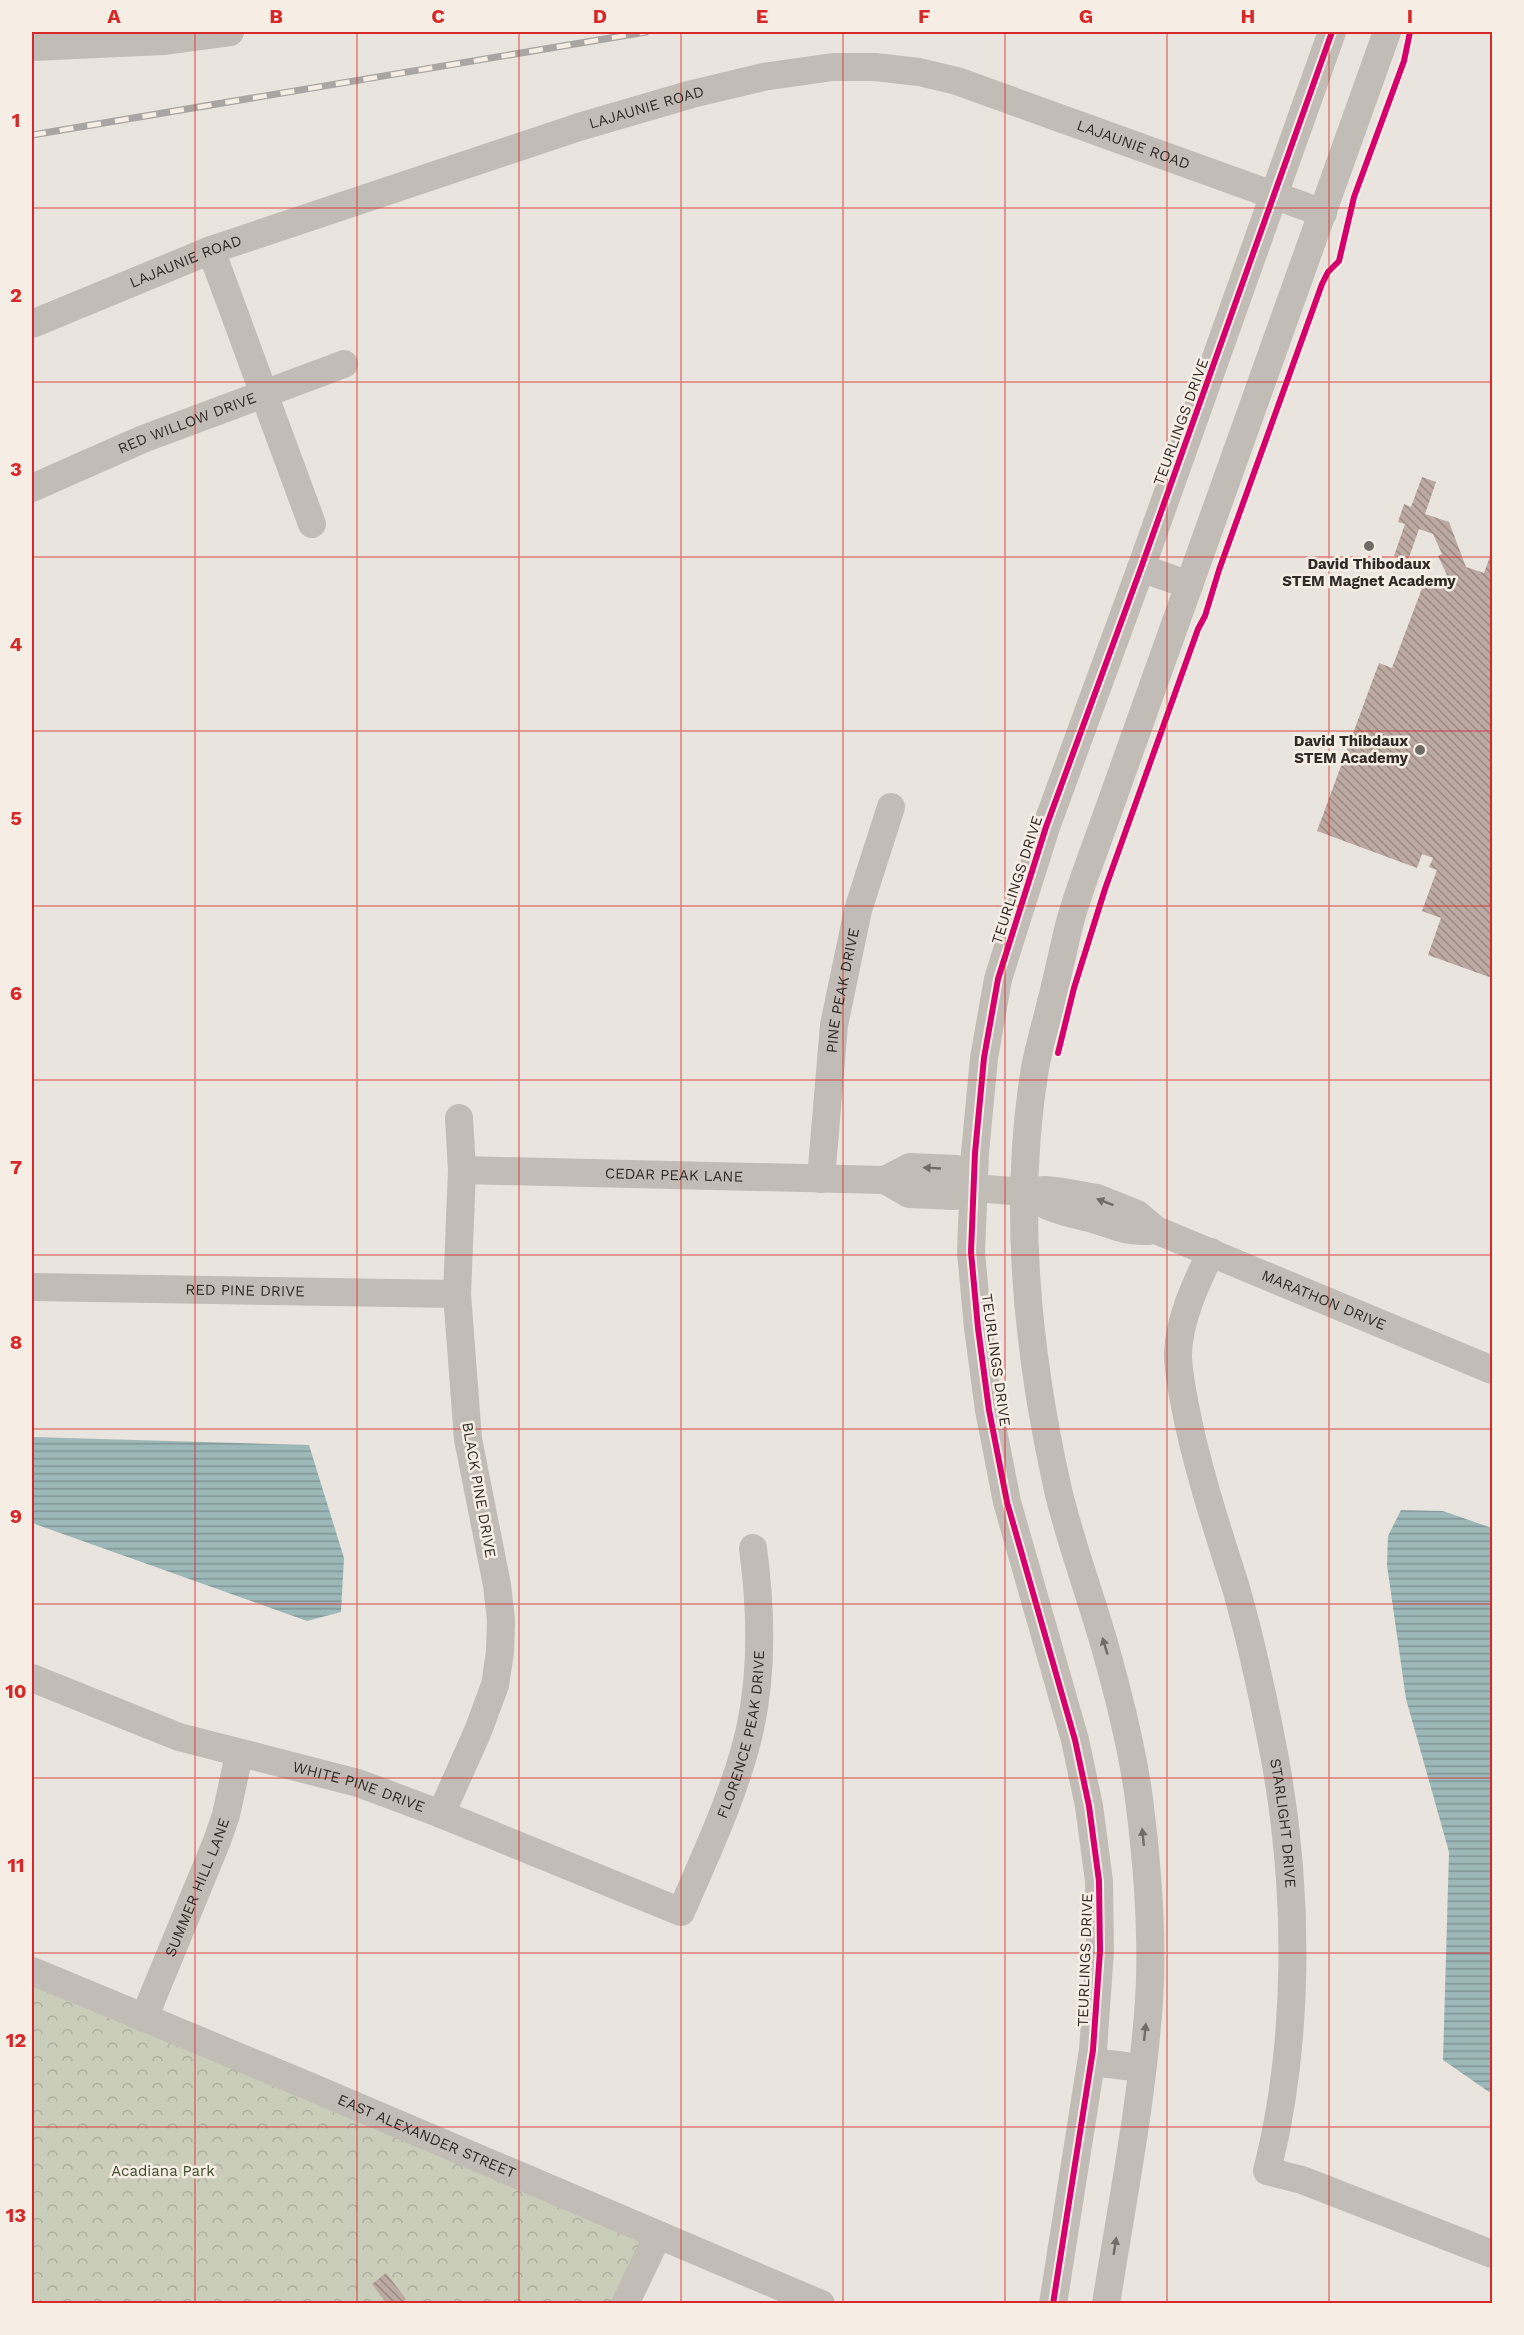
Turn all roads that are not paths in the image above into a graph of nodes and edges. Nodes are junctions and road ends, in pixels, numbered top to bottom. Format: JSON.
{"nodes":[{"id":1,"x":230,"y":32,"type":"edge"},
{"id":2,"x":1332,"y":32,"type":"edge"},
{"id":3,"x":1387,"y":32,"type":"edge"},
{"id":4,"x":32,"y":47,"type":"edge"},
{"id":5,"x":1274,"y":195,"type":"junction"},
{"id":6,"x":1323,"y":213,"type":"junction"},
{"id":7,"x":211,"y":250,"type":"junction"},
{"id":8,"x":32,"y":324,"type":"edge"},
{"id":9,"x":344,"y":364,"type":"dead end"},
{"id":10,"x":265,"y":394,"type":"junction"},
{"id":11,"x":32,"y":488,"type":"edge"},
{"id":12,"x":312,"y":524,"type":"dead end"},
{"id":13,"x":1141,"y":568,"type":"junction"},
{"id":14,"x":1190,"y":585,"type":"junction"},
{"id":15,"x":891,"y":807,"type":"dead end"},
{"id":16,"x":459,"y":1118,"type":"dead end"},
{"id":17,"x":462,"y":1170,"type":"junction"},
{"id":18,"x":821,"y":1179,"type":"junction"},
{"id":19,"x":975,"y":1188,"type":"junction"},
{"id":20,"x":1024,"y":1192,"type":"junction"},
{"id":21,"x":1211,"y":1252,"type":"junction"},
{"id":22,"x":32,"y":1287,"type":"edge"},
{"id":23,"x":457,"y":1294,"type":"junction"},
{"id":24,"x":1492,"y":1370,"type":"edge"},
{"id":25,"x":753,"y":1548,"type":"dead end"},
{"id":26,"x":32,"y":1678,"type":"edge"},
{"id":27,"x":240,"y":1755,"type":"junction"},
{"id":28,"x":441,"y":1814,"type":"junction"},
{"id":29,"x":681,"y":1912,"type":"joint"},
{"id":30,"x":32,"y":1971,"type":"edge"},
{"id":31,"x":144,"y":2018,"type":"junction"},
{"id":32,"x":1092,"y":2062,"type":"junction"},
{"id":33,"x":1142,"y":2068,"type":"junction"},
{"id":34,"x":658,"y":2235,"type":"junction"},
{"id":35,"x":1492,"y":2254,"type":"edge"},
{"id":36,"x":626,"y":2304,"type":"edge"},
{"id":37,"x":821,"y":2304,"type":"edge"},
{"id":38,"x":1053,"y":2304,"type":"edge"},
{"id":39,"x":1106,"y":2304,"type":"edge"}],
"edges":[{"from":1,"to":4,"type":"street"},
{"from":2,"to":5,"type":"street","name":"TEURLINGS DRIVE"},
{"from":3,"to":6,"type":"street"},
{"from":5,"to":6,"type":"street","name":"LAJAUNIE ROAD"},
{"from":5,"to":7,"type":"street","name":"LAJAUNIE ROAD"},
{"from":5,"to":13,"type":"street","name":"TEURLINGS DRIVE"},
{"from":6,"to":14,"type":"street"},
{"from":7,"to":8,"type":"street","name":"LAJAUNIE ROAD"},
{"from":7,"to":10,"type":"street"},
{"from":9,"to":10,"type":"street","name":"RED WILLOW DRIVE"},
{"from":10,"to":11,"type":"street","name":"RED WILLOW DRIVE"},
{"from":10,"to":12,"type":"street"},
{"from":13,"to":14,"type":"street"},
{"from":13,"to":19,"type":"street","name":"TEURLINGS DRIVE"},
{"from":14,"to":20,"type":"street"},
{"from":15,"to":18,"type":"street","name":"PINE PEAK DRIVE"},
{"from":16,"to":17,"type":"street","name":"BLACK PINE DRIVE"},
{"from":17,"to":18,"type":"street","name":"CEDAR PEAK LANE"},
{"from":17,"to":23,"type":"street","name":"BLACK PINE DRIVE"},
{"from":18,"to":19,"type":"street","name":"CEDAR PEAK LANE"},
{"from":19,"to":20,"type":"street","name":"CEDAR PEAK LANE"},
{"from":19,"to":32,"type":"street","name":"TEURLINGS DRIVE"},
{"from":20,"to":21,"type":"street","name":"MARATHON DRIVE"},
{"from":33,"to":20,"type":"street","one_way":true},
{"from":21,"to":24,"type":"street","name":"MARATHON DRIVE"},
{"from":21,"to":35,"type":"street","name":"STARLIGHT DRIVE"},
{"from":22,"to":23,"type":"street","name":"RED PINE DRIVE"},
{"from":23,"to":28,"type":"street","name":"BLACK PINE DRIVE"},
{"from":25,"to":29,"type":"street","name":"FLORENCE PEAK DRIVE"},
{"from":26,"to":27,"type":"street","name":"WHITE PINE DRIVE"},
{"from":27,"to":28,"type":"street","name":"WHITE PINE DRIVE"},
{"from":27,"to":31,"type":"street","name":"SUMMER HILL LANE"},
{"from":28,"to":29,"type":"street","name":"WHITE PINE DRIVE"},
{"from":30,"to":31,"type":"street","name":"EAST ALEXANDER STREET"},
{"from":31,"to":34,"type":"street","name":"EAST ALEXANDER STREET"},
{"from":32,"to":33,"type":"street"},
{"from":32,"to":38,"type":"street","name":"TEURLINGS DRIVE"},
{"from":39,"to":33,"type":"street","one_way":true},
{"from":34,"to":36,"type":"street"},
{"from":34,"to":37,"type":"street","name":"EAST ALEXANDER STREET"}]}
